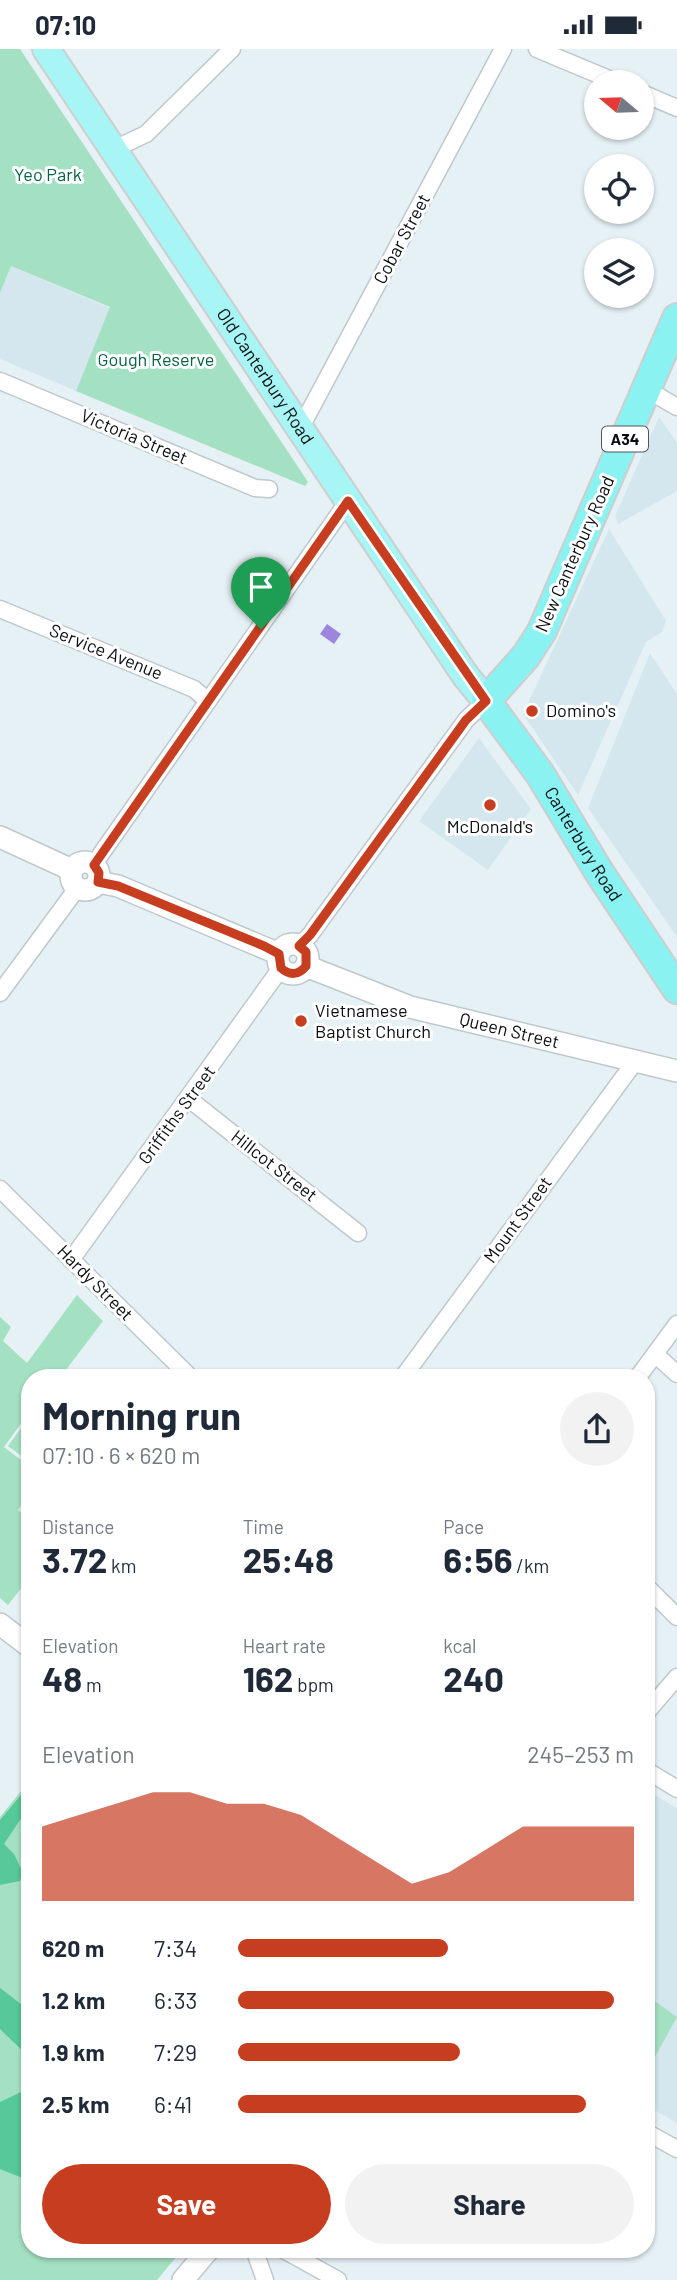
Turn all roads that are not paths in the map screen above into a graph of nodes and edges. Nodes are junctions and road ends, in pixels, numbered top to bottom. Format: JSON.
{"nodes":[{"id":1,"x":46,"y":49,"type":"edge"},
{"id":2,"x":232,"y":49,"type":"edge"},
{"id":3,"x":503,"y":49,"type":"edge"},
{"id":4,"x":537,"y":49,"type":"edge"},
{"id":5,"x":587,"y":70,"type":"edge"},
{"id":6,"x":654,"y":98,"type":"edge"},
{"id":7,"x":677,"y":108,"type":"edge"},
{"id":8,"x":114,"y":149,"type":"junction"},
{"id":9,"x":677,"y":318,"type":"edge"},
{"id":10,"x":0,"y":381,"type":"edge"},
{"id":11,"x":646,"y":389,"type":"junction"},
{"id":12,"x":677,"y":407,"type":"edge"},
{"id":13,"x":300,"y":429,"type":"junction"},
{"id":14,"x":269,"y":489,"type":"dead end"},
{"id":15,"x":348,"y":501,"type":"junction"},
{"id":16,"x":0,"y":609,"type":"edge"},
{"id":17,"x":208,"y":701,"type":"junction"},
{"id":18,"x":486,"y":701,"type":"junction"},
{"id":19,"x":0,"y":837,"type":"edge"},
{"id":20,"x":86,"y":876,"type":"junction"},
{"id":21,"x":287,"y":956,"type":"junction"},
{"id":22,"x":677,"y":989,"type":"edge"},
{"id":23,"x":0,"y":993,"type":"edge"},
{"id":24,"x":634,"y":1063,"type":"junction"},
{"id":25,"x":677,"y":1071,"type":"edge"},
{"id":26,"x":189,"y":1099,"type":"junction"},
{"id":27,"x":0,"y":1189,"type":"edge"},
{"id":28,"x":358,"y":1233,"type":"dead end"},
{"id":29,"x":71,"y":1260,"type":"junction"},
{"id":30,"x":677,"y":1324,"type":"edge"},
{"id":31,"x":655,"y":1354,"type":"junction"},
{"id":32,"x":182,"y":1369,"type":"edge"},
{"id":33,"x":408,"y":1369,"type":"edge"},
{"id":34,"x":644,"y":1369,"type":"edge"},
{"id":35,"x":677,"y":1374,"type":"edge"},
{"id":36,"x":655,"y":1596,"type":"edge"},
{"id":37,"x":677,"y":1617,"type":"edge"},
{"id":38,"x":3,"y":1633,"type":"edge"},
{"id":39,"x":21,"y":1642,"type":"edge"},
{"id":40,"x":677,"y":1677,"type":"edge"},
{"id":41,"x":655,"y":1703,"type":"edge"},
{"id":42,"x":655,"y":1777,"type":"edge"},
{"id":43,"x":677,"y":1789,"type":"edge"},
{"id":44,"x":655,"y":2136,"type":"edge"},
{"id":45,"x":677,"y":2149,"type":"edge"},
{"id":46,"x":201,"y":2258,"type":"edge"},
{"id":47,"x":257,"y":2258,"type":"edge"},
{"id":48,"x":298,"y":2258,"type":"edge"},
{"id":49,"x":183,"y":2280,"type":"edge"},
{"id":50,"x":265,"y":2280,"type":"edge"},
{"id":51,"x":338,"y":2280,"type":"edge"}],
"edges":[{"from":1,"to":8,"type":"main road","name":"Old Canterbury Road"},
{"from":2,"to":8,"type":"street"},
{"from":3,"to":13,"type":"street","name":"Cobar Street"},
{"from":4,"to":5,"type":"street"},
{"from":6,"to":7,"type":"street"},
{"from":8,"to":13,"type":"main road","name":"Old Canterbury Road"},
{"from":9,"to":11,"type":"highway","name":"New Canterbury Road","number":"A34"},
{"from":10,"to":14,"type":"street","name":"Victoria Street"},
{"from":11,"to":12,"type":"street"},
{"from":11,"to":18,"type":"highway","name":"New Canterbury Road","number":"A34"},
{"from":13,"to":15,"type":"main road","name":"Old Canterbury Road"},
{"from":15,"to":17,"type":"street"},
{"from":15,"to":18,"type":"main road","name":"Old Canterbury Road"},
{"from":16,"to":17,"type":"street","name":"Service Avenue"},
{"from":17,"to":20,"type":"street"},
{"from":18,"to":21,"type":"street","name":"Griffiths Street"},
{"from":18,"to":22,"type":"highway","name":"Canterbury Road"},
{"from":19,"to":20,"type":"street"},
{"from":20,"to":21,"type":"street"},
{"from":20,"to":23,"type":"street"},
{"from":21,"to":24,"type":"street","name":"Queen Street"},
{"from":21,"to":26,"type":"street","name":"Griffiths Street"},
{"from":24,"to":25,"type":"street","name":"Queen Street"},
{"from":24,"to":33,"type":"street","name":"Mount Street"},
{"from":26,"to":28,"type":"street","name":"Hillcot Street"},
{"from":26,"to":29,"type":"street","name":"Griffiths Street"},
{"from":27,"to":29,"type":"street","name":"Hardy Street"},
{"from":29,"to":32,"type":"street","name":"Hardy Street"},
{"from":30,"to":31,"type":"street"},
{"from":31,"to":34,"type":"street"},
{"from":31,"to":35,"type":"street"},
{"from":36,"to":37,"type":"street"},
{"from":38,"to":39,"type":"street"},
{"from":40,"to":41,"type":"street"},
{"from":42,"to":43,"type":"street"},
{"from":44,"to":45,"type":"street"},
{"from":46,"to":49,"type":"street"},
{"from":47,"to":50,"type":"street"},
{"from":48,"to":51,"type":"street"}]}
